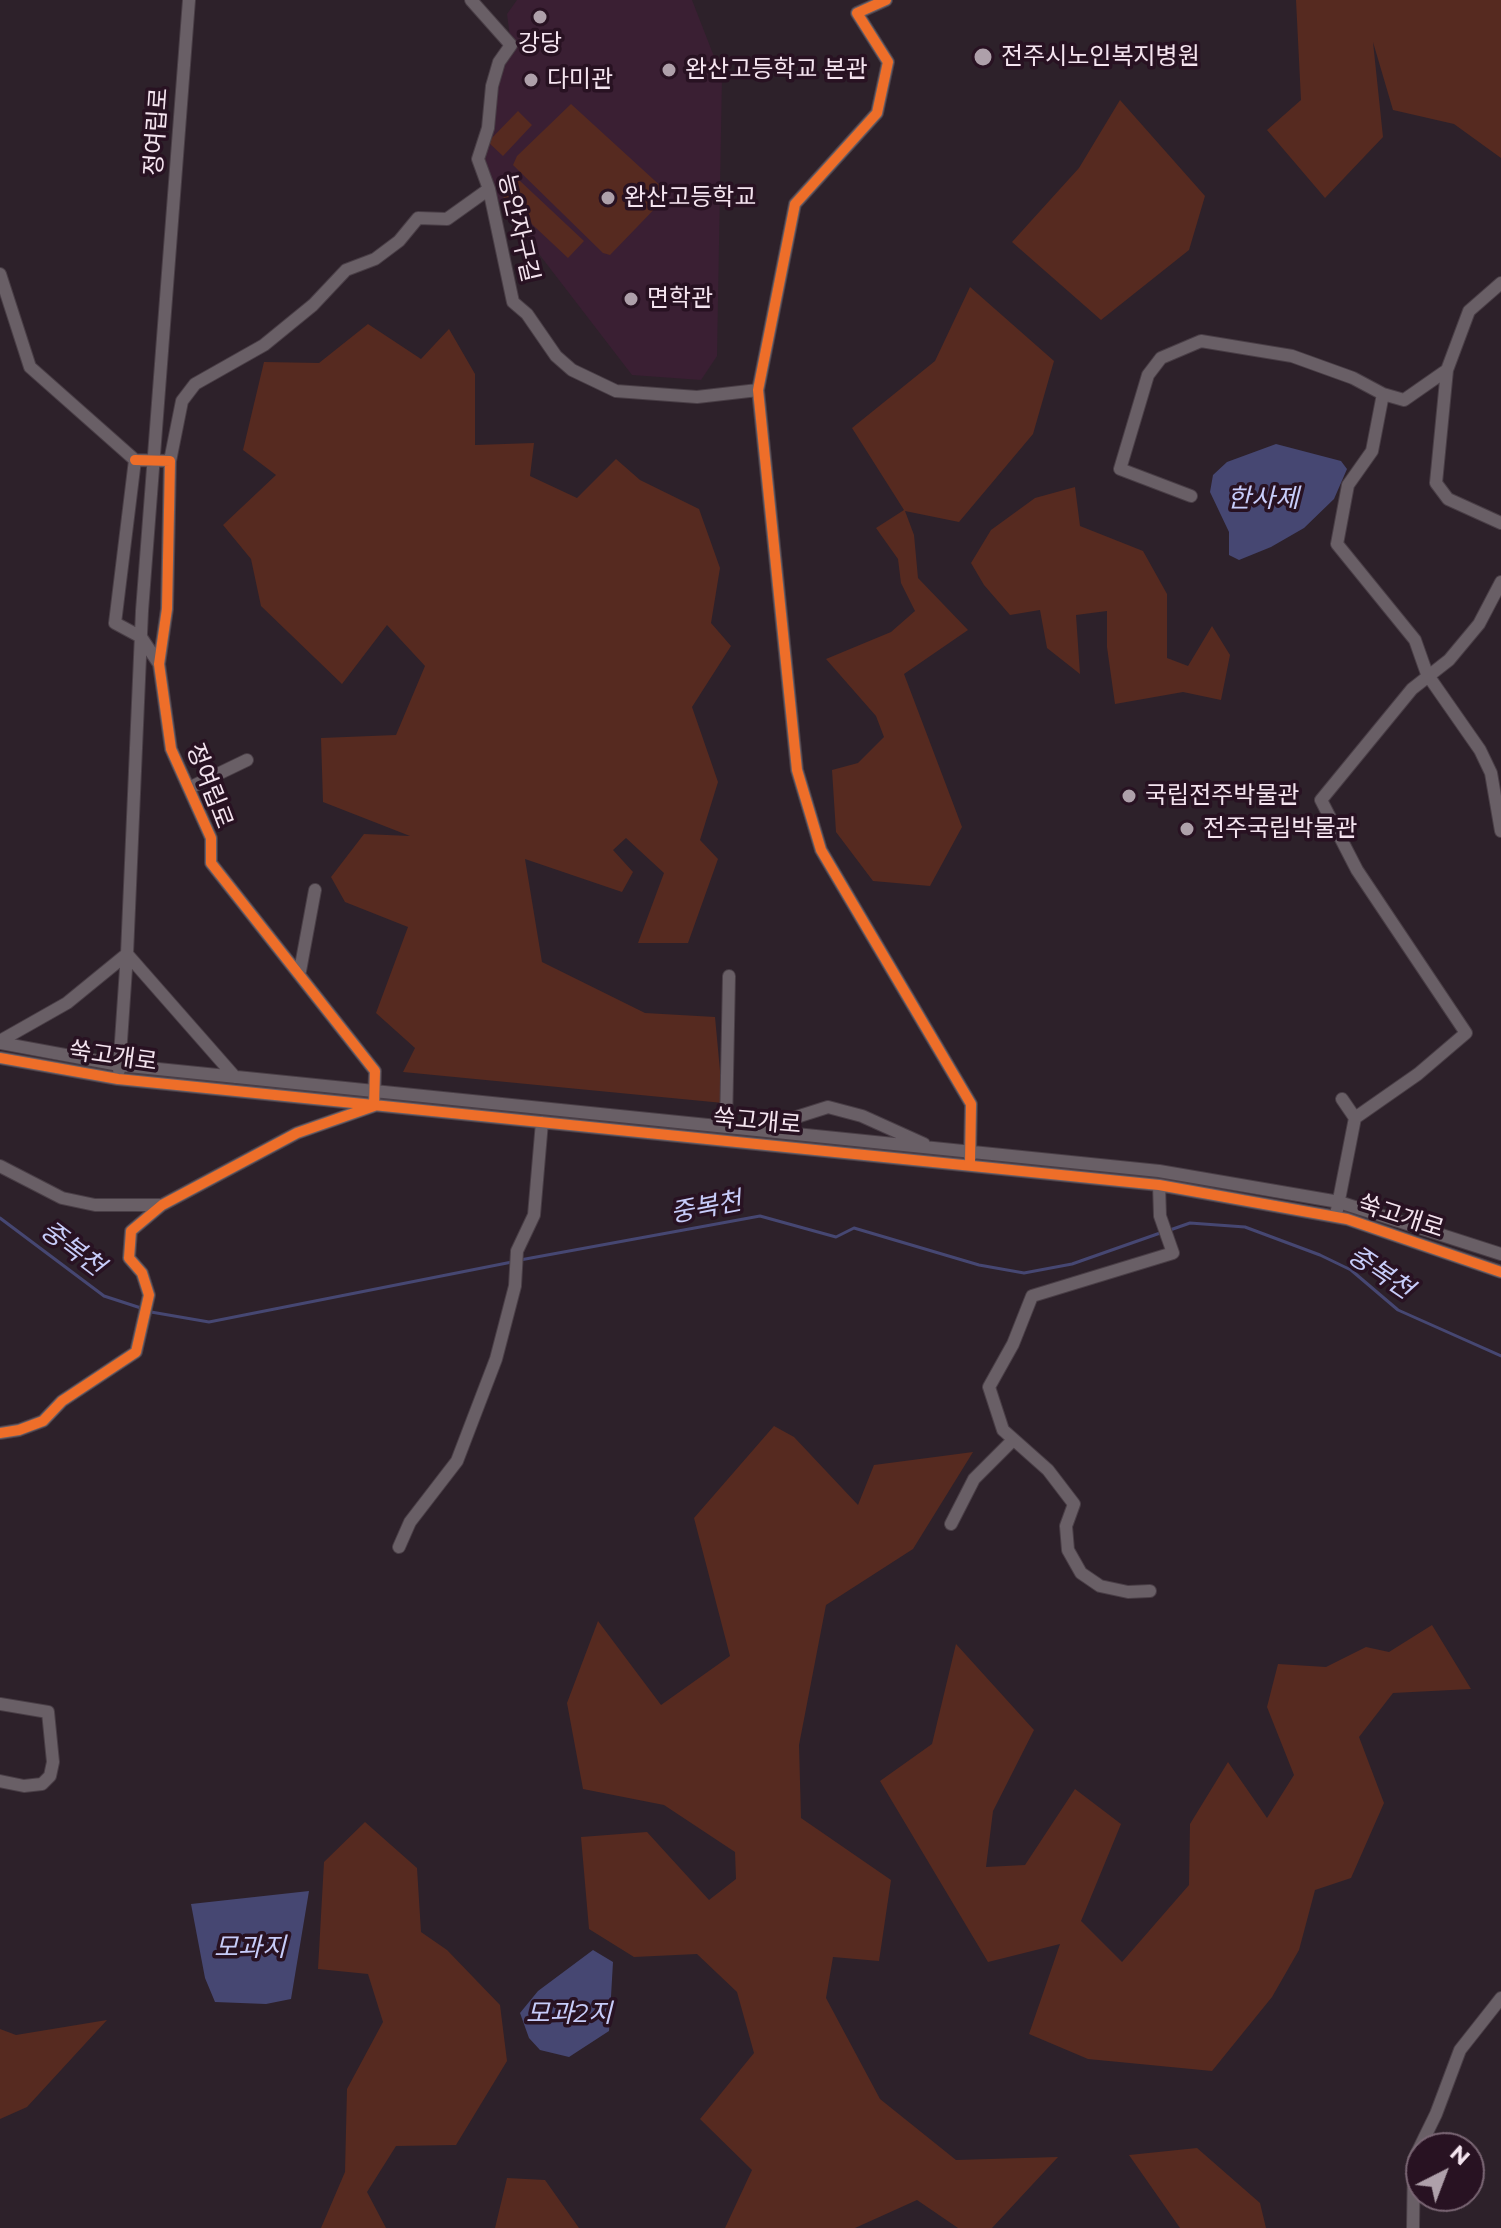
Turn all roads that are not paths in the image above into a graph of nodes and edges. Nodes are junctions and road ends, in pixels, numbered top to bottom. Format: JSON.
{"nodes":[{"id":1,"x":189,"y":0,"type":"edge"},
{"id":2,"x":471,"y":0,"type":"edge"},
{"id":3,"x":886,"y":0,"type":"edge"},
{"id":4,"x":489,"y":189,"type":"junction"},
{"id":5,"x":0,"y":274,"type":"edge"},
{"id":6,"x":1501,"y":283,"type":"edge"},
{"id":7,"x":7,"y":302,"type":"junction"},
{"id":8,"x":0,"y":315,"type":"edge"},
{"id":9,"x":1447,"y":370,"type":"junction"},
{"id":10,"x":758,"y":390,"type":"junction"},
{"id":11,"x":1383,"y":394,"type":"junction"},
{"id":12,"x":153,"y":458,"type":"junction"},
{"id":13,"x":135,"y":460,"type":"junction"},
{"id":14,"x":170,"y":461,"type":"junction"},
{"id":15,"x":1191,"y":496,"type":"dead end"},
{"id":16,"x":1501,"y":523,"type":"edge"},
{"id":17,"x":1501,"y":582,"type":"edge"},
{"id":18,"x":141,"y":637,"type":"junction"},
{"id":19,"x":159,"y":664,"type":"junction"},
{"id":20,"x":1427,"y":674,"type":"junction"},
{"id":21,"x":247,"y":760,"type":"dead end"},
{"id":22,"x":189,"y":788,"type":"junction"},
{"id":23,"x":1501,"y":831,"type":"edge"},
{"id":24,"x":315,"y":890,"type":"dead end"},
{"id":25,"x":127,"y":954,"type":"junction"},
{"id":26,"x":300,"y":971,"type":"junction"},
{"id":27,"x":729,"y":976,"type":"dead end"},
{"id":28,"x":0,"y":1042,"type":"edge"},
{"id":29,"x":0,"y":1058,"type":"edge"},
{"id":30,"x":119,"y":1065,"type":"junction"},
{"id":31,"x":235,"y":1077,"type":"junction"},
{"id":32,"x":118,"y":1079,"type":"junction"},
{"id":33,"x":375,"y":1099,"type":"junction"},
{"id":34,"x":1342,"y":1099,"type":"dead end"},
{"id":35,"x":1355,"y":1118,"type":"junction"},
{"id":36,"x":542,"y":1122,"type":"junction"},
{"id":37,"x":726,"y":1126,"type":"junction"},
{"id":38,"x":761,"y":1129,"type":"junction"},
{"id":39,"x":926,"y":1146,"type":"junction"},
{"id":40,"x":970,"y":1156,"type":"junction"},
{"id":41,"x":0,"y":1166,"type":"edge"},
{"id":42,"x":1159,"y":1185,"type":"junction"},
{"id":43,"x":1339,"y":1202,"type":"junction"},
{"id":44,"x":162,"y":1205,"type":"junction"},
{"id":45,"x":1335,"y":1217,"type":"junction"},
{"id":46,"x":1501,"y":1254,"type":"edge"},
{"id":47,"x":1501,"y":1272,"type":"edge"},
{"id":48,"x":0,"y":1433,"type":"edge"},
{"id":49,"x":1013,"y":1440,"type":"junction"},
{"id":50,"x":951,"y":1524,"type":"dead end"},
{"id":51,"x":399,"y":1547,"type":"dead end"},
{"id":52,"x":1150,"y":1591,"type":"dead end"},
{"id":53,"x":0,"y":1704,"type":"edge"},
{"id":54,"x":0,"y":1781,"type":"edge"},
{"id":55,"x":1501,"y":1998,"type":"edge"},
{"id":56,"x":1413,"y":2228,"type":"edge"}],
"edges":[{"from":1,"to":12,"type":"street","name":"정여립로"},
{"from":2,"to":4,"type":"street","name":"능안자구길"},
{"from":3,"to":10,"type":"street"},
{"from":4,"to":10,"type":"street","name":"능안자구길"},
{"from":4,"to":14,"type":"street","name":"정여립로"},
{"from":5,"to":7,"type":"street"},
{"from":6,"to":9,"type":"street"},
{"from":7,"to":8,"type":"street"},
{"from":7,"to":13,"type":"street"},
{"from":9,"to":11,"type":"street"},
{"from":9,"to":16,"type":"street"},
{"from":10,"to":40,"type":"street"},
{"from":11,"to":15,"type":"street"},
{"from":11,"to":20,"type":"street"},
{"from":12,"to":13,"type":"street"},
{"from":12,"to":14,"type":"street"},
{"from":12,"to":18,"type":"street","name":"정여립로"},
{"from":13,"to":18,"type":"street"},
{"from":14,"to":19,"type":"street","name":"정여립로"},
{"from":17,"to":20,"type":"street"},
{"from":18,"to":19,"type":"street"},
{"from":18,"to":25,"type":"street","name":"정여립로"},
{"from":19,"to":22,"type":"street","name":"정여립로"},
{"from":20,"to":23,"type":"street"},
{"from":20,"to":35,"type":"street"},
{"from":21,"to":22,"type":"street"},
{"from":22,"to":26,"type":"street","name":"정여립로"},
{"from":24,"to":26,"type":"street"},
{"from":25,"to":28,"type":"street"},
{"from":25,"to":30,"type":"street","name":"정여립로"},
{"from":25,"to":31,"type":"street"},
{"from":26,"to":33,"type":"street","name":"정여립로"},
{"from":27,"to":37,"type":"street"},
{"from":28,"to":30,"type":"street","name":"쑥고개로"},
{"from":29,"to":32,"type":"street","name":"쑥고개로"},
{"from":30,"to":31,"type":"street","name":"쑥고개로"},
{"from":30,"to":32,"type":"street","name":"정여립로"},
{"from":31,"to":33,"type":"street","name":"쑥고개로"},
{"from":32,"to":33,"type":"street","name":"쑥고개로"},
{"from":33,"to":36,"type":"street","name":"쑥고개로"},
{"from":33,"to":37,"type":"street","name":"쑥고개로"},
{"from":33,"to":44,"type":"street"},
{"from":34,"to":35,"type":"street"},
{"from":35,"to":43,"type":"street"},
{"from":36,"to":40,"type":"street","name":"쑥고개로"},
{"from":36,"to":51,"type":"street"},
{"from":37,"to":38,"type":"street","name":"쑥고개로"},
{"from":38,"to":39,"type":"street","name":"쑥고개로"},
{"from":38,"to":39,"type":"street"},
{"from":39,"to":40,"type":"street","name":"쑥고개로"},
{"from":40,"to":42,"type":"street","name":"쑥고개로"},
{"from":40,"to":43,"type":"street","name":"쑥고개로"},
{"from":41,"to":44,"type":"street"},
{"from":42,"to":45,"type":"street","name":"쑥고개로"},
{"from":42,"to":49,"type":"street"},
{"from":43,"to":45,"type":"street"},
{"from":43,"to":46,"type":"street","name":"쑥고개로"},
{"from":44,"to":48,"type":"street"},
{"from":45,"to":47,"type":"street","name":"쑥고개로"},
{"from":49,"to":50,"type":"street"},
{"from":49,"to":52,"type":"street"},
{"from":53,"to":54,"type":"street"},
{"from":55,"to":56,"type":"street"}]}
